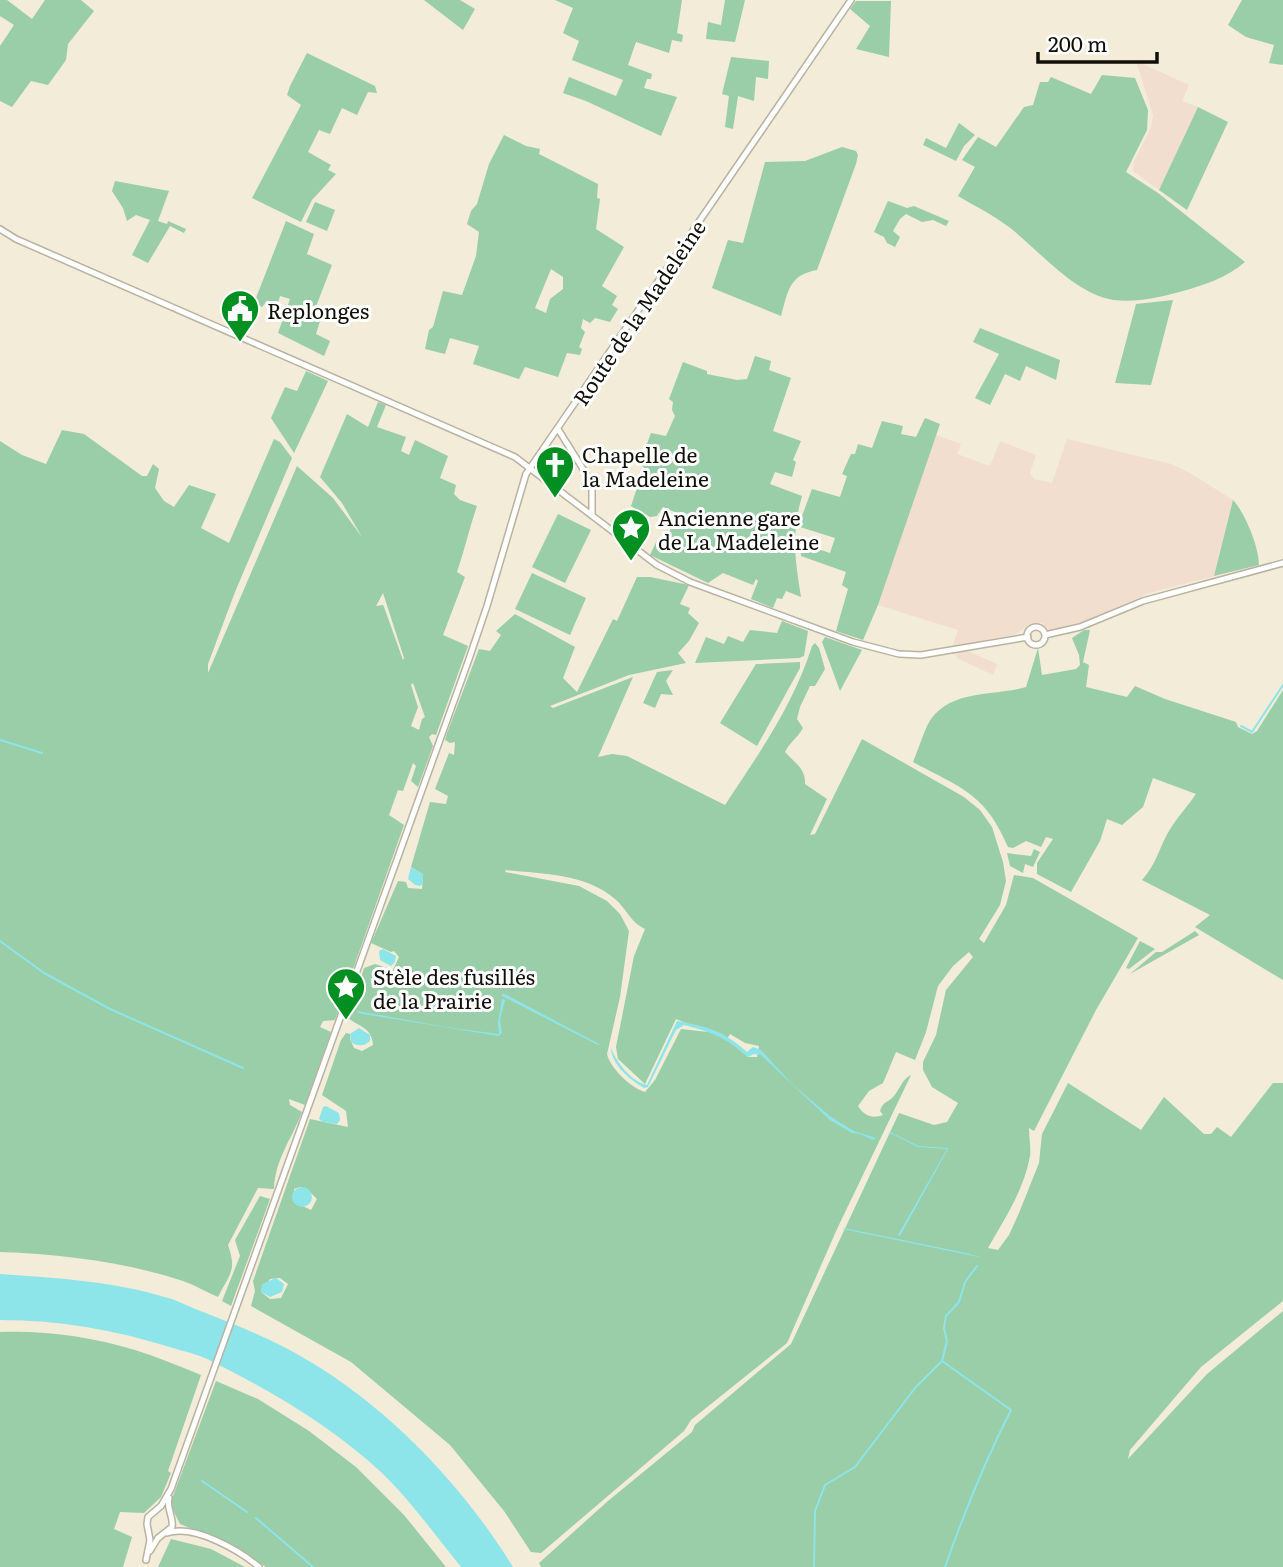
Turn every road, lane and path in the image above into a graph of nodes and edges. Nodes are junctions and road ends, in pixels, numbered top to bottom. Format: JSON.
{"nodes":[{"id":1,"x":851,"y":0,"type":"edge"},
{"id":2,"x":0,"y":229,"type":"edge"},
{"id":3,"x":558,"y":429,"type":"junction"},
{"id":4,"x":530,"y":468,"type":"junction"},
{"id":5,"x":539,"y":477,"type":"junction"},
{"id":6,"x":523,"y":479,"type":"junction"},
{"id":7,"x":592,"y":515,"type":"junction"},
{"id":8,"x":1283,"y":563,"type":"edge"},
{"id":9,"x":1045,"y":635,"type":"junction"},
{"id":10,"x":1028,"y":637,"type":"junction"},
{"id":11,"x":171,"y":1489,"type":"junction"},
{"id":12,"x":157,"y":1510,"type":"junction"},
{"id":13,"x":171,"y":1515,"type":"junction"},
{"id":14,"x":150,"y":1530,"type":"junction"},
{"id":15,"x":193,"y":1533,"type":"junction"},
{"id":16,"x":165,"y":1534,"type":"junction"},
{"id":17,"x":145,"y":1564,"type":"edge"},
{"id":18,"x":259,"y":1567,"type":"edge"}],
"edges":[{"from":1,"to":3,"type":"main road","name":"Route de la Madeleine"},
{"from":2,"to":4,"type":"main road"},
{"from":3,"to":4,"type":"main road","name":"Route de la Madeleine"},
{"from":3,"to":7,"type":"main road"},
{"from":4,"to":5,"type":"main road"},
{"from":4,"to":6,"type":"main road","name":"Route de la Madeleine"},
{"from":5,"to":6,"type":"main road"},
{"from":5,"to":7,"type":"main road"},
{"from":6,"to":11,"type":"main road","name":"Route de la Madeleine"},
{"from":7,"to":10,"type":"main road"},
{"from":8,"to":9,"type":"main road"},
{"from":9,"to":10,"type":"main road"},
{"from":9,"to":10,"type":"main road"},
{"from":11,"to":12,"type":"main road"},
{"from":11,"to":13,"type":"main road"},
{"from":12,"to":13,"type":"main road"},
{"from":12,"to":14,"type":"main road"},
{"from":13,"to":15,"type":"main road"},
{"from":13,"to":16,"type":"main road"},
{"from":14,"to":16,"type":"main road"},
{"from":14,"to":17,"type":"main road"},
{"from":15,"to":16,"type":"main road"},
{"from":15,"to":18,"type":"main road"},
{"from":16,"to":17,"type":"main road"}]}
